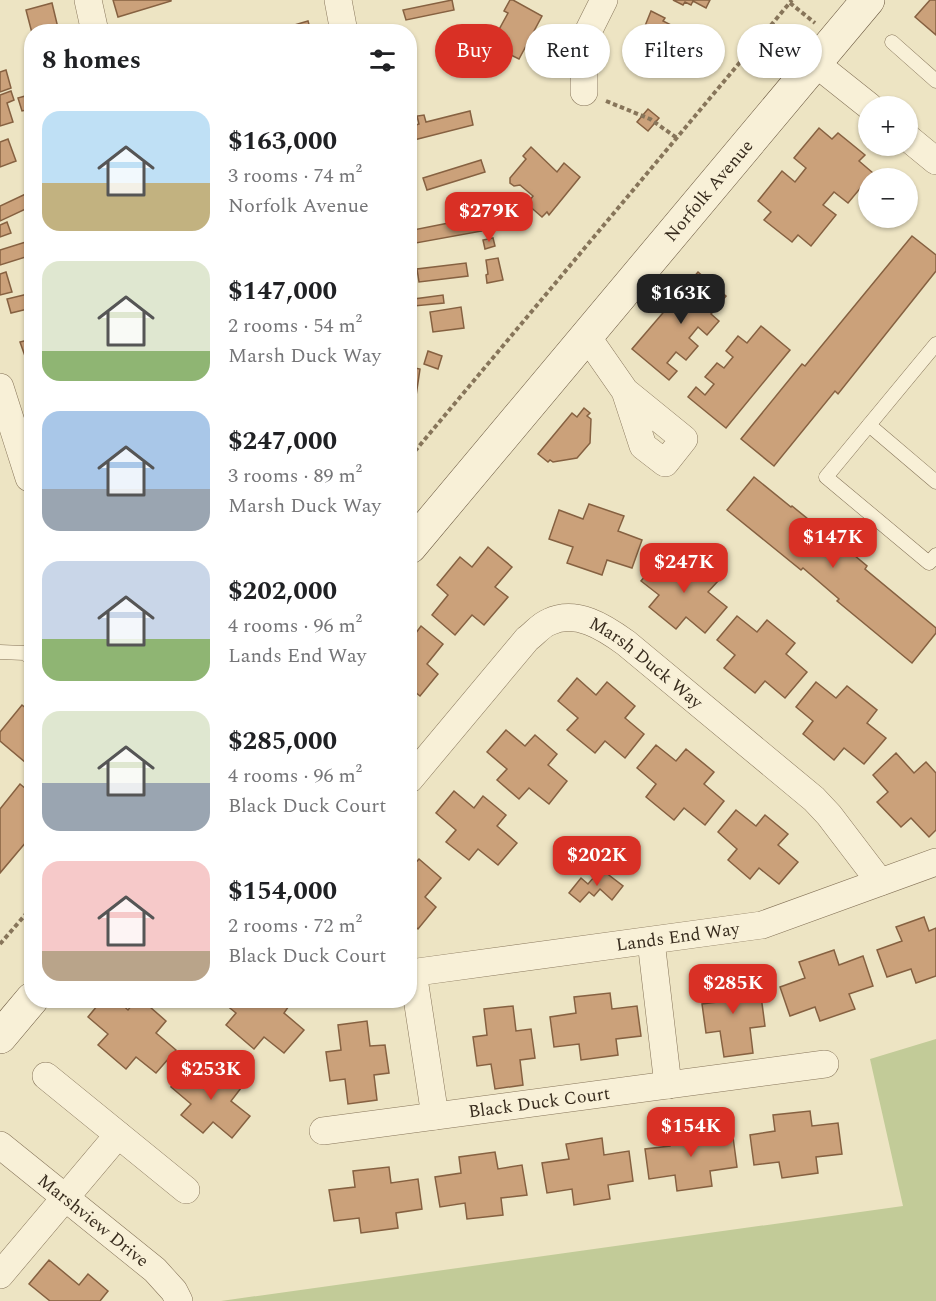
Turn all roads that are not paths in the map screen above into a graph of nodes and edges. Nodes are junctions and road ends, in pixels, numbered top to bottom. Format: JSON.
{"nodes":[{"id":1,"x":88,"y":0,"type":"edge"},
{"id":2,"x":338,"y":0,"type":"edge"},
{"id":3,"x":604,"y":0,"type":"edge"},
{"id":4,"x":868,"y":0,"type":"edge"},
{"id":5,"x":94,"y":24,"type":"edge"},
{"id":6,"x":342,"y":24,"type":"edge"},
{"id":7,"x":892,"y":42,"type":"dead end"},
{"id":8,"x":822,"y":55,"type":"edge"},
{"id":9,"x":822,"y":69,"type":"edge"},
{"id":10,"x":802,"y":78,"type":"edge"},
{"id":11,"x":936,"y":81,"type":"edge"},
{"id":12,"x":584,"y":92,"type":"road end"},
{"id":13,"x":858,"y":97,"type":"edge"},
{"id":14,"x":918,"y":146,"type":"edge"},
{"id":15,"x":936,"y":160,"type":"edge"},
{"id":16,"x":586,"y":335,"type":"junction"},
{"id":17,"x":936,"y":344,"type":"edge"},
{"id":18,"x":0,"y":387,"type":"edge"},
{"id":19,"x":625,"y":391,"type":"dead end"},
{"id":20,"x":869,"y":425,"type":"junction"},
{"id":21,"x":24,"y":460,"type":"edge"},
{"id":22,"x":936,"y":482,"type":"edge"},
{"id":23,"x":417,"y":539,"type":"edge"},
{"id":24,"x":936,"y":555,"type":"edge"},
{"id":25,"x":0,"y":652,"type":"edge"},
{"id":26,"x":24,"y":653,"type":"edge"},
{"id":27,"x":417,"y":771,"type":"edge"},
{"id":28,"x":936,"y":862,"type":"edge"},
{"id":29,"x":880,"y":882,"type":"junction"},
{"id":30,"x":651,"y":941,"type":"junction"},
{"id":31,"x":417,"y":972,"type":"edge"},
{"id":32,"x":417,"y":1004,"type":"edge"},
{"id":33,"x":24,"y":1008,"type":"edge"},
{"id":34,"x":0,"y":1037,"type":"edge"},
{"id":35,"x":825,"y":1064,"type":"dead end"},
{"id":36,"x":46,"y":1076,"type":"dead end"},
{"id":37,"x":668,"y":1085,"type":"junction"},
{"id":38,"x":435,"y":1116,"type":"junction"},
{"id":39,"x":323,"y":1131,"type":"dead end"},
{"id":40,"x":118,"y":1135,"type":"junction"},
{"id":41,"x":0,"y":1145,"type":"edge"},
{"id":42,"x":186,"y":1190,"type":"dead end"},
{"id":43,"x":64,"y":1198,"type":"junction"},
{"id":44,"x":0,"y":1275,"type":"edge"},
{"id":45,"x":179,"y":1301,"type":"edge"}],
"edges":[{"from":1,"to":5,"type":"street"},
{"from":2,"to":6,"type":"street"},
{"from":3,"to":12,"type":"street"},
{"from":4,"to":8,"type":"main road","name":"Norfolk Avenue"},
{"from":7,"to":11,"type":"lane"},
{"from":9,"to":13,"type":"street"},
{"from":10,"to":16,"type":"main road","name":"Norfolk Avenue"},
{"from":14,"to":15,"type":"street"},
{"from":16,"to":19,"type":"street"},
{"from":16,"to":23,"type":"main road","name":"Norfolk Avenue"},
{"from":17,"to":20,"type":"lane"},
{"from":18,"to":21,"type":"street"},
{"from":20,"to":22,"type":"lane"},
{"from":20,"to":24,"type":"lane"},
{"from":25,"to":26,"type":"lane"},
{"from":27,"to":29,"type":"street","name":"Marsh Duck Way"},
{"from":28,"to":29,"type":"street","name":"Lands End Way"},
{"from":29,"to":30,"type":"street","name":"Lands End Way"},
{"from":30,"to":31,"type":"street","name":"Lands End Way"},
{"from":30,"to":37,"type":"street"},
{"from":32,"to":38,"type":"street"},
{"from":33,"to":34,"type":"main road"},
{"from":35,"to":37,"type":"street","name":"Black Duck Court"},
{"from":36,"to":40,"type":"street"},
{"from":37,"to":38,"type":"street","name":"Black Duck Court"},
{"from":38,"to":39,"type":"street","name":"Black Duck Court"},
{"from":40,"to":42,"type":"street"},
{"from":40,"to":43,"type":"street"},
{"from":41,"to":43,"type":"street","name":"Marshview Drive"},
{"from":43,"to":44,"type":"street"},
{"from":43,"to":45,"type":"street","name":"Marshview Drive"}]}
